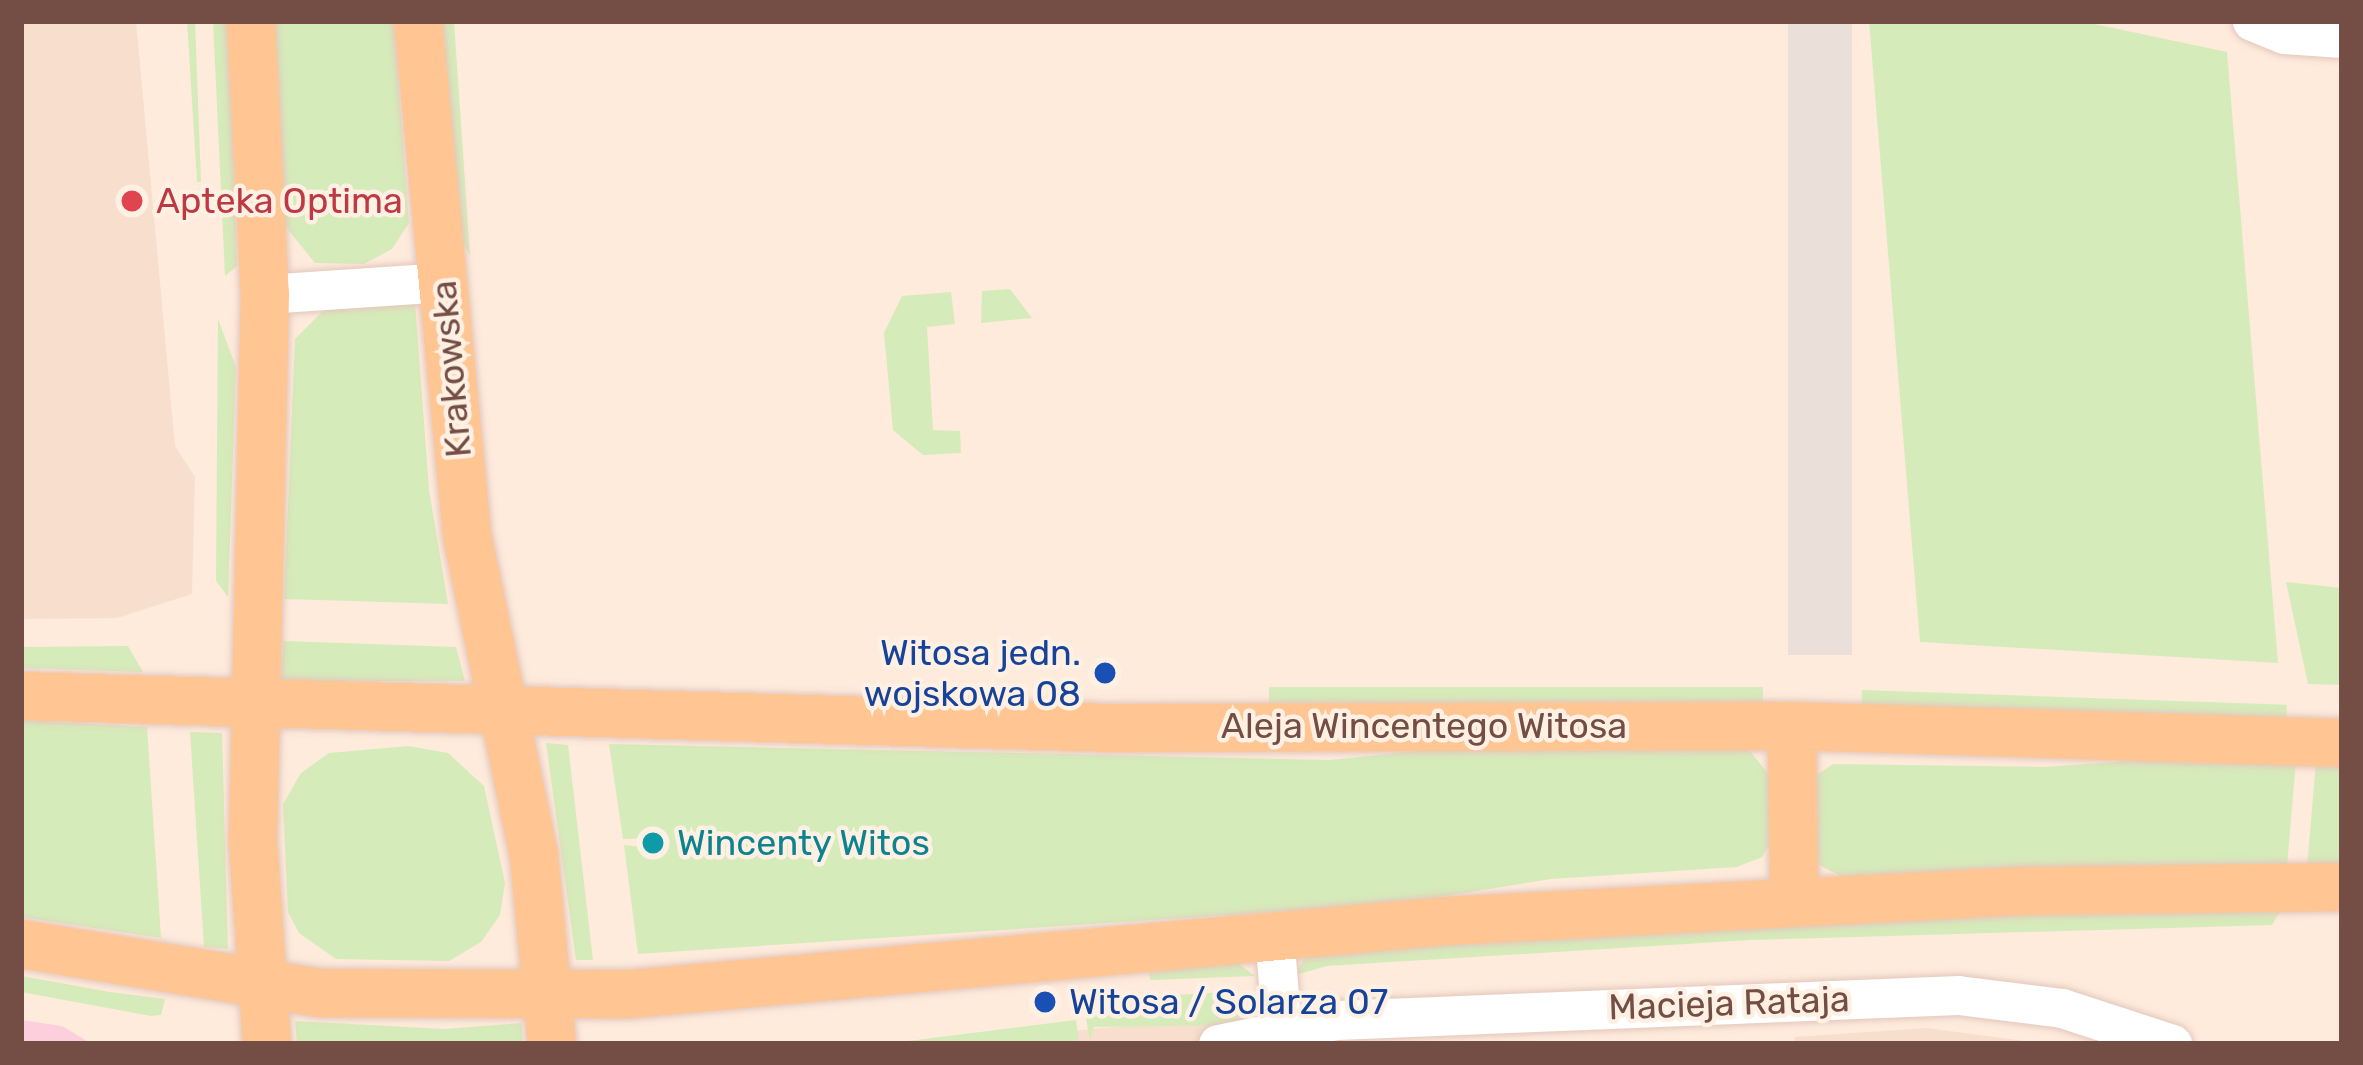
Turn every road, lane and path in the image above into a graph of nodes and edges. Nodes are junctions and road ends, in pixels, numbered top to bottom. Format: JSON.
{"nodes":[{"id":1,"x":251,"y":21,"type":"edge"},
{"id":2,"x":418,"y":21,"type":"edge"},
{"id":3,"x":2252,"y":21,"type":"edge"},
{"id":4,"x":2342,"y":38,"type":"edge"},
{"id":5,"x":445,"y":282,"type":"junction"},
{"id":6,"x":265,"y":294,"type":"junction"},
{"id":7,"x":21,"y":696,"type":"edge"},
{"id":8,"x":255,"y":702,"type":"junction"},
{"id":9,"x":506,"y":713,"type":"junction"},
{"id":10,"x":1792,"y":726,"type":"junction"},
{"id":11,"x":2342,"y":742,"type":"edge"},
{"id":12,"x":2342,"y":886,"type":"edge"},
{"id":13,"x":1794,"y":901,"type":"junction"},
{"id":14,"x":1274,"y":933,"type":"junction"},
{"id":15,"x":21,"y":944,"type":"edge"},
{"id":16,"x":262,"y":985,"type":"junction"},
{"id":17,"x":548,"y":996,"type":"junction"},
{"id":18,"x":1282,"y":1040,"type":"edge"},
{"id":19,"x":267,"y":1044,"type":"edge"},
{"id":20,"x":552,"y":1044,"type":"edge"},
{"id":21,"x":1218,"y":1044,"type":"edge"},
{"id":22,"x":2172,"y":1044,"type":"edge"}],
"edges":[{"from":1,"to":6,"type":"main road"},
{"from":2,"to":5,"type":"main road","name":"Krakowska"},
{"from":3,"to":4,"type":"street"},
{"from":5,"to":6,"type":"street"},
{"from":5,"to":9,"type":"main road","name":"Krakowska"},
{"from":6,"to":8,"type":"main road"},
{"from":7,"to":8,"type":"main road","name":"Aleja Wincentego Witosa"},
{"from":8,"to":9,"type":"main road","name":"Aleja Wincentego Witosa"},
{"from":8,"to":16,"type":"main road"},
{"from":9,"to":10,"type":"main road","name":"Aleja Wincentego Witosa"},
{"from":9,"to":17,"type":"main road","name":"Krakowska"},
{"from":10,"to":11,"type":"main road","name":"Aleja Wincentego Witosa"},
{"from":10,"to":13,"type":"main road"},
{"from":12,"to":13,"type":"main road"},
{"from":13,"to":14,"type":"main road"},
{"from":14,"to":17,"type":"main road"},
{"from":14,"to":18,"type":"street"},
{"from":15,"to":16,"type":"main road"},
{"from":16,"to":17,"type":"main road"},
{"from":16,"to":19,"type":"main road"},
{"from":17,"to":20,"type":"main road"},
{"from":18,"to":21,"type":"street","name":"Macieja Rataja"},
{"from":18,"to":22,"type":"street","name":"Macieja Rataja"}]}
